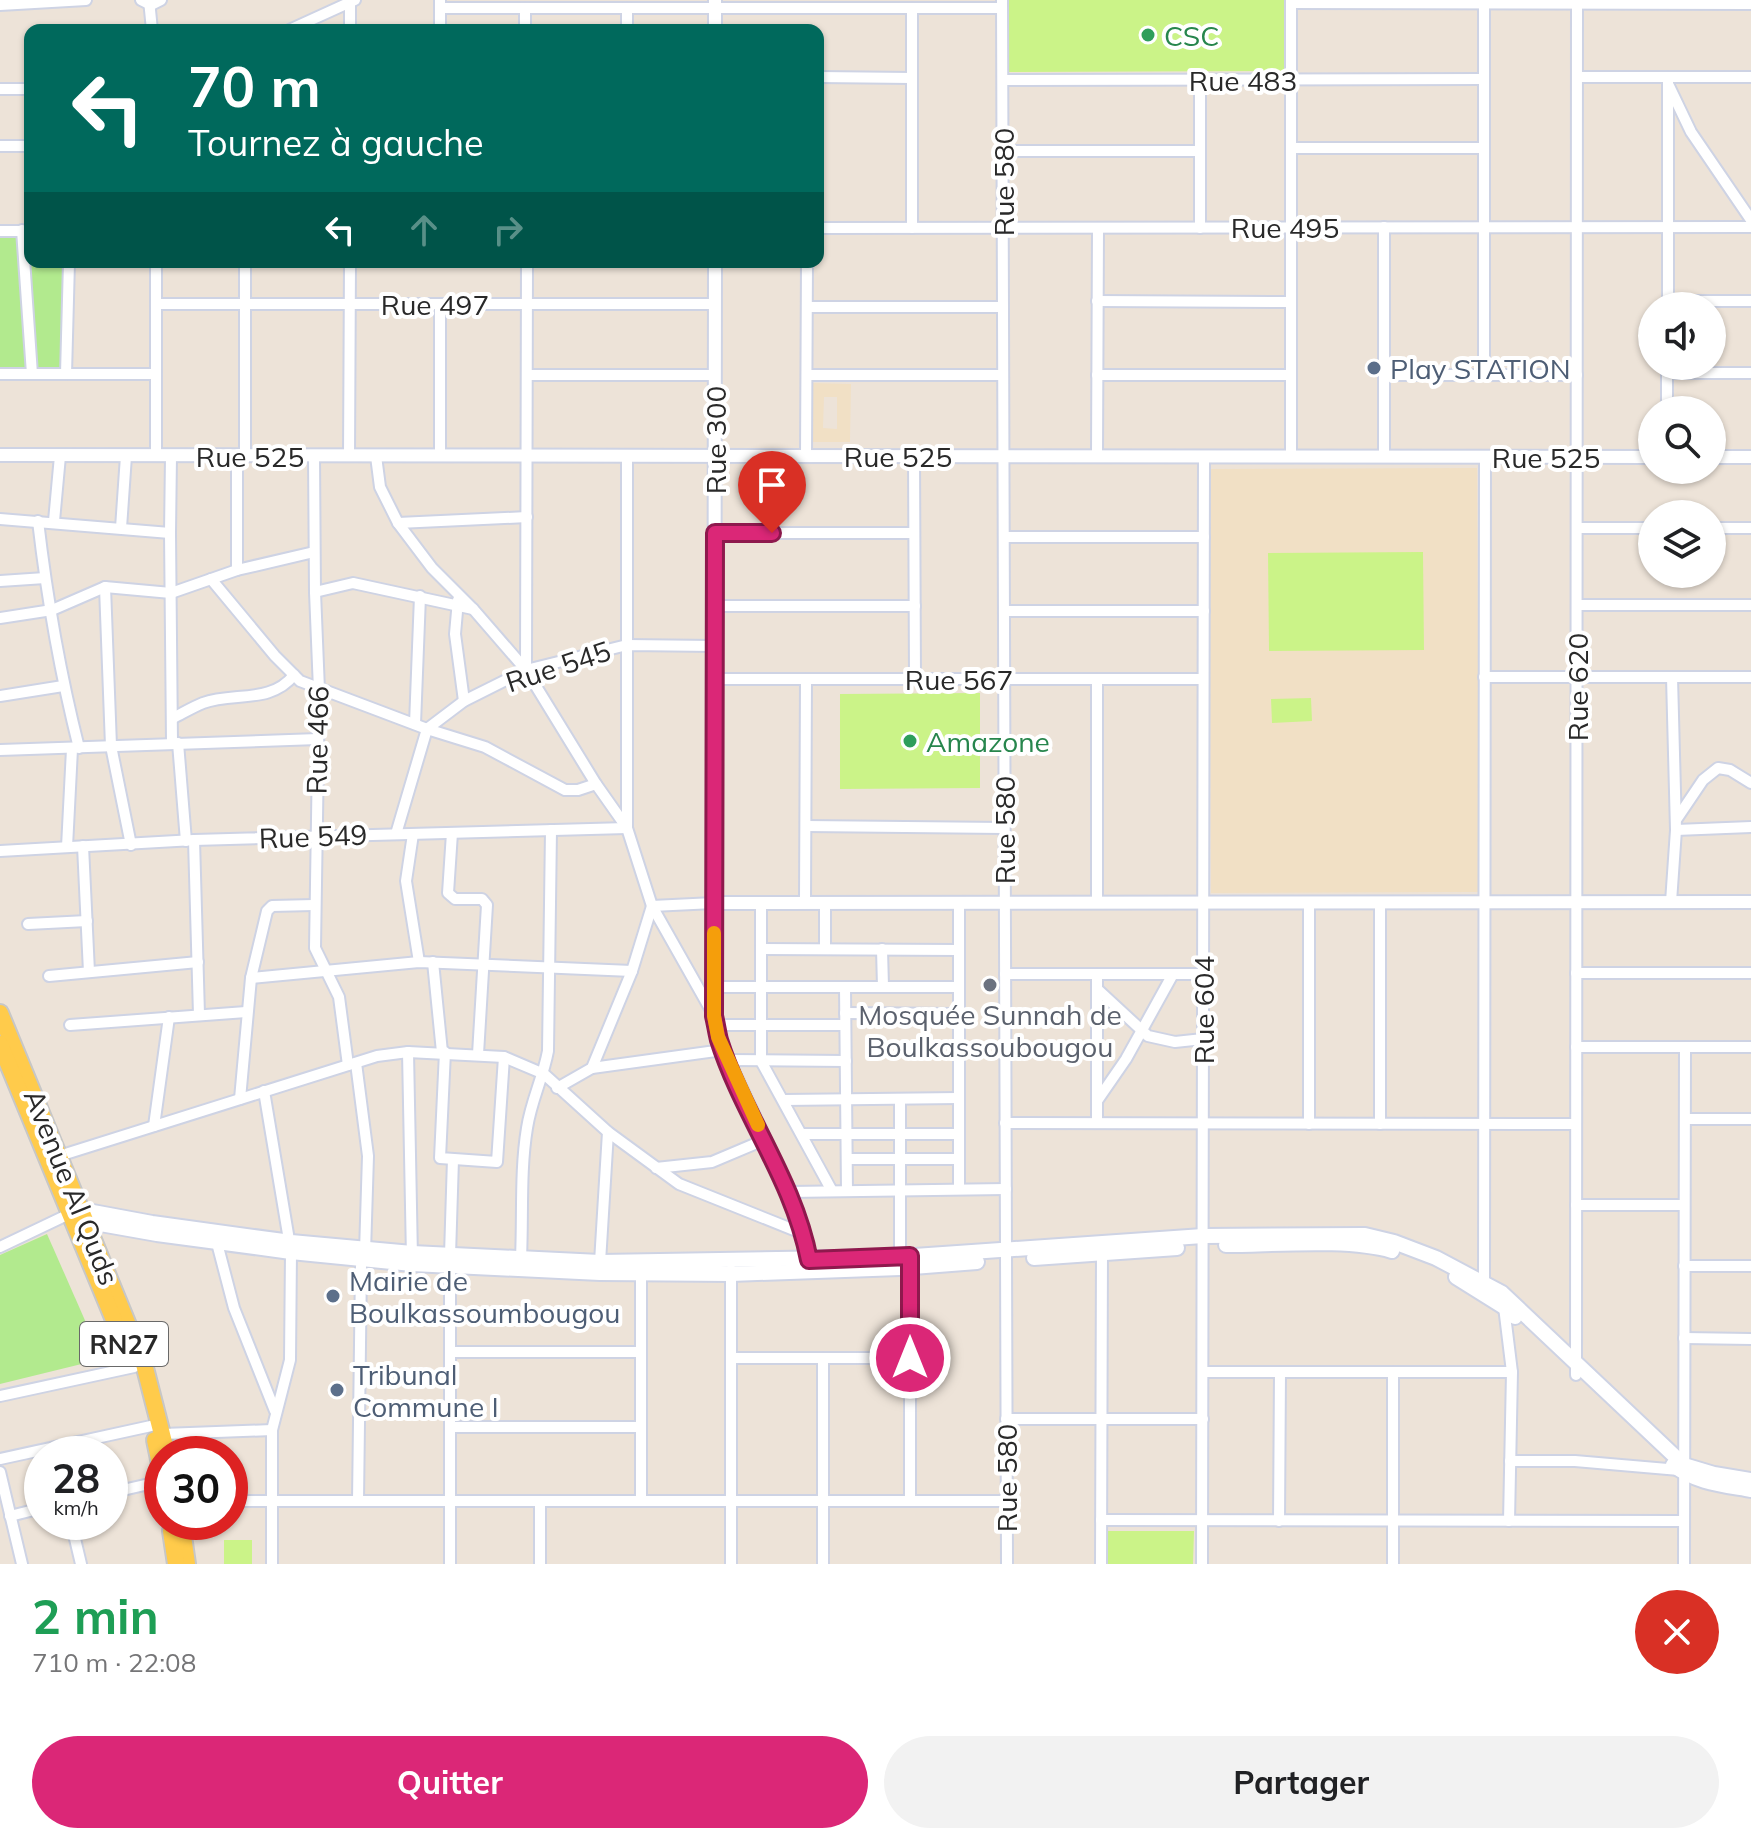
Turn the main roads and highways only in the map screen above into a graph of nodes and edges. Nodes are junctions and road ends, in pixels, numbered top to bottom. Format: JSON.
{"nodes":[{"id":1,"x":0,"y":1013,"type":"edge"},
{"id":2,"x":0,"y":1044,"type":"edge"},
{"id":3,"x":76,"y":1216,"type":"junction"},
{"id":4,"x":1203,"y":1241,"type":"junction"},
{"id":5,"x":291,"y":1247,"type":"junction"},
{"id":6,"x":450,"y":1260,"type":"junction"},
{"id":7,"x":641,"y":1268,"type":"junction"},
{"id":8,"x":1503,"y":1300,"type":"junction"},
{"id":9,"x":157,"y":1430,"type":"junction"},
{"id":10,"x":158,"y":1436,"type":"edge"},
{"id":11,"x":160,"y":1436,"type":"edge"},
{"id":12,"x":1682,"y":1470,"type":"junction"},
{"id":13,"x":1751,"y":1480,"type":"edge"},
{"id":14,"x":1751,"y":1490,"type":"edge"},
{"id":15,"x":173,"y":1540,"type":"edge"},
{"id":16,"x":184,"y":1540,"type":"edge"},
{"id":17,"x":176,"y":1564,"type":"edge"},
{"id":18,"x":187,"y":1564,"type":"edge"}],
"edges":[{"from":1,"to":3,"type":"main road","name":"Avenue Al Quds","number":"RN27"},
{"from":2,"to":3,"type":"main road","name":"Avenue Al Quds","number":"RN27"},
{"from":3,"to":5,"type":"main road"},
{"from":3,"to":5,"type":"main road"},
{"from":3,"to":9,"type":"main road","name":"Avenue Al Quds","number":"RN27"},
{"from":3,"to":9,"type":"main road","name":"Avenue Al Quds","number":"RN27"},
{"from":4,"to":7,"type":"main road"},
{"from":4,"to":8,"type":"main road"},
{"from":4,"to":8,"type":"main road"},
{"from":5,"to":6,"type":"main road"},
{"from":6,"to":7,"type":"main road"},
{"from":6,"to":7,"type":"main road"},
{"from":8,"to":12,"type":"main road"},
{"from":9,"to":10,"type":"main road","name":"Avenue Al Quds","number":"RN27"},
{"from":9,"to":11,"type":"main road","name":"Avenue Al Quds","number":"RN27"},
{"from":12,"to":13,"type":"main road"},
{"from":12,"to":14,"type":"main road"},
{"from":15,"to":17,"type":"main road"},
{"from":16,"to":18,"type":"main road"}]}
